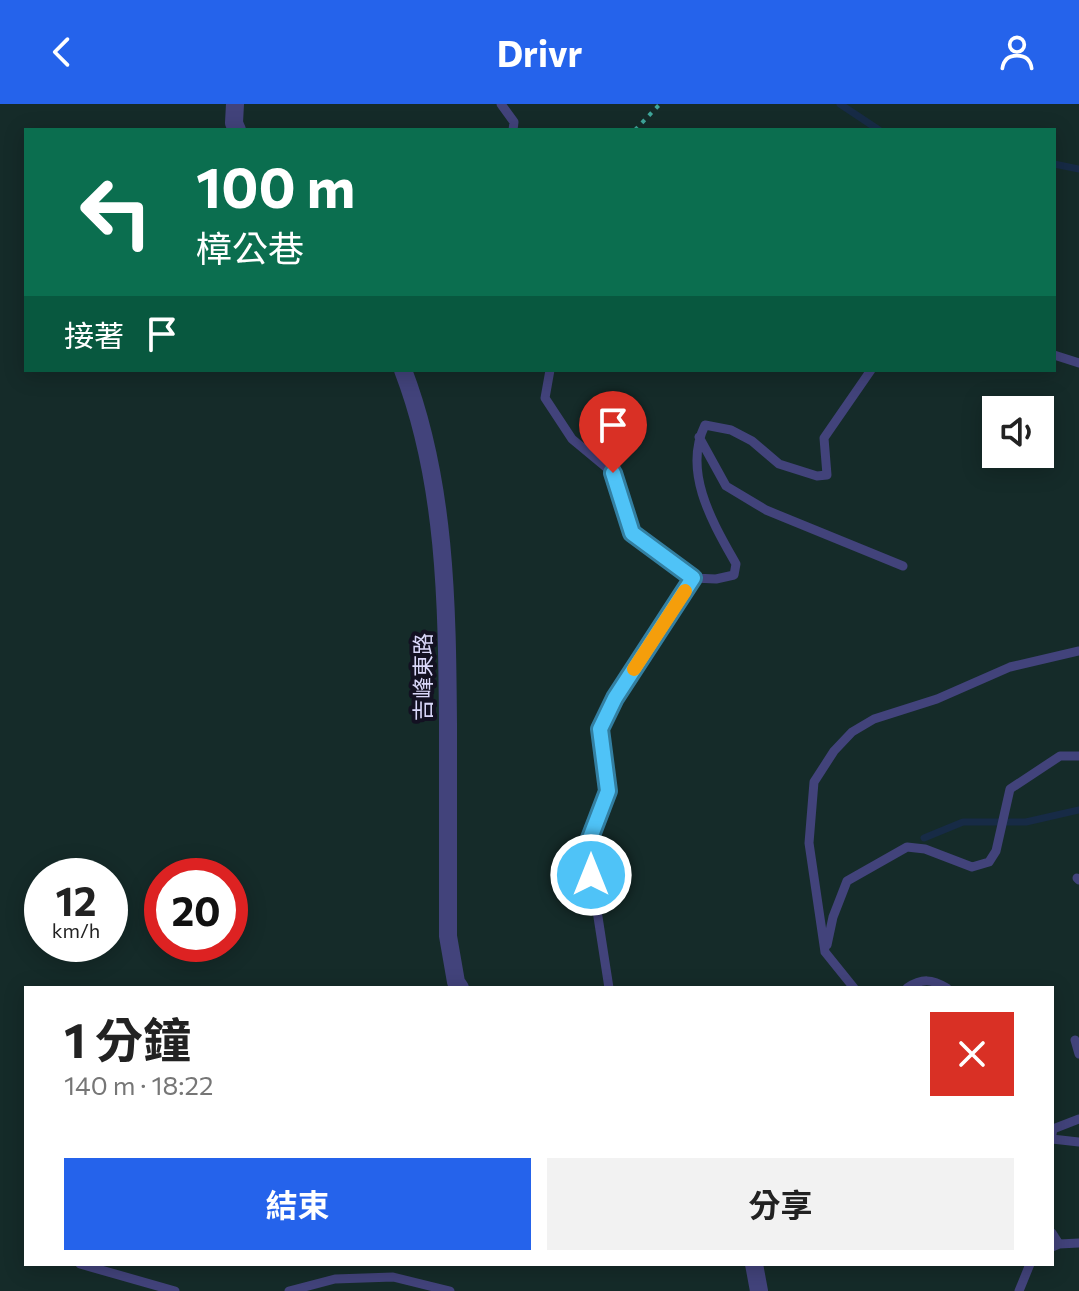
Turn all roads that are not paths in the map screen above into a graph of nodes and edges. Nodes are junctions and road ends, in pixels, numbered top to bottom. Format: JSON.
{"nodes":[{"id":1,"x":235,"y":104,"type":"edge"},
{"id":2,"x":501,"y":104,"type":"edge"},
{"id":3,"x":236,"y":128,"type":"edge"},
{"id":4,"x":513,"y":128,"type":"edge"},
{"id":5,"x":1056,"y":356,"type":"edge"},
{"id":6,"x":1079,"y":363,"type":"edge"},
{"id":7,"x":404,"y":372,"type":"edge"},
{"id":8,"x":550,"y":372,"type":"edge"},
{"id":9,"x":870,"y":372,"type":"edge"},
{"id":10,"x":699,"y":437,"type":"junction"},
{"id":11,"x":903,"y":566,"type":"dead end"},
{"id":12,"x":693,"y":578,"type":"junction"},
{"id":13,"x":1079,"y":651,"type":"edge"},
{"id":14,"x":1079,"y":756,"type":"edge"},
{"id":15,"x":825,"y":952,"type":"junction"},
{"id":16,"x":459,"y":986,"type":"edge"},
{"id":17,"x":609,"y":986,"type":"edge"},
{"id":18,"x":852,"y":986,"type":"edge"},
{"id":19,"x":910,"y":986,"type":"edge"},
{"id":20,"x":944,"y":986,"type":"edge"},
{"id":21,"x":1075,"y":1040,"type":"dead end"},
{"id":22,"x":1079,"y":1054,"type":"edge"},
{"id":23,"x":1079,"y":1119,"type":"edge"},
{"id":24,"x":1054,"y":1129,"type":"edge"},
{"id":25,"x":1054,"y":1136,"type":"edge"},
{"id":26,"x":1079,"y":1142,"type":"edge"},
{"id":27,"x":1079,"y":1243,"type":"edge"},
{"id":28,"x":1056,"y":1245,"type":"edge"},
{"id":29,"x":87,"y":1266,"type":"edge"},
{"id":30,"x":754,"y":1266,"type":"edge"},
{"id":31,"x":1029,"y":1266,"type":"edge"},
{"id":32,"x":175,"y":1291,"type":"edge"},
{"id":33,"x":289,"y":1291,"type":"edge"},
{"id":34,"x":450,"y":1291,"type":"edge"},
{"id":35,"x":759,"y":1291,"type":"edge"},
{"id":36,"x":1019,"y":1291,"type":"edge"}],
"edges":[{"from":1,"to":3,"type":"street"},
{"from":2,"to":4,"type":"lane"},
{"from":5,"to":6,"type":"lane"},
{"from":7,"to":16,"type":"street","name":"吉峰東路"},
{"from":8,"to":12,"type":"lane"},
{"from":9,"to":10,"type":"lane"},
{"from":10,"to":11,"type":"lane"},
{"from":10,"to":12,"type":"lane"},
{"from":12,"to":17,"type":"lane"},
{"from":13,"to":15,"type":"lane"},
{"from":14,"to":15,"type":"lane"},
{"from":15,"to":18,"type":"lane"},
{"from":19,"to":20,"type":"lane"},
{"from":21,"to":22,"type":"lane"},
{"from":23,"to":24,"type":"lane"},
{"from":25,"to":26,"type":"lane"},
{"from":27,"to":28,"type":"lane"},
{"from":29,"to":32,"type":"lane"},
{"from":30,"to":35,"type":"street"},
{"from":31,"to":36,"type":"lane"},
{"from":33,"to":34,"type":"lane"}]}
